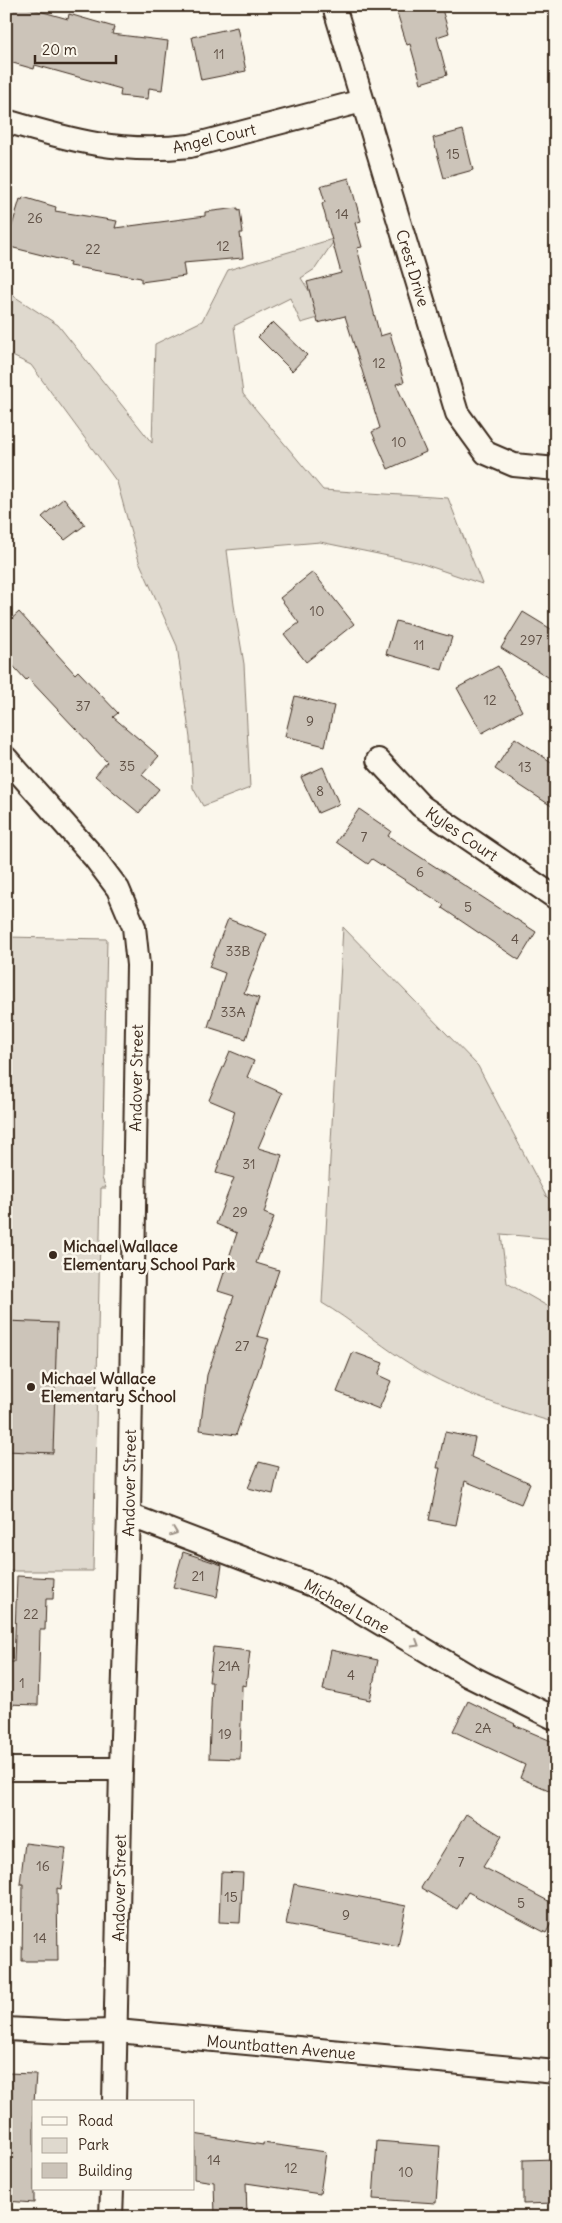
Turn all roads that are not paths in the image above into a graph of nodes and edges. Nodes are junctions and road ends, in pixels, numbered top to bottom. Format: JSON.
{"nodes":[{"id":1,"x":334,"y":6,"type":"edge"},
{"id":2,"x":362,"y":101,"type":"junction"},
{"id":3,"x":6,"y":121,"type":"edge"},
{"id":4,"x":556,"y":469,"type":"edge"},
{"id":5,"x":6,"y":758,"type":"edge"},
{"id":6,"x":378,"y":760,"type":"dead end"},
{"id":7,"x":556,"y":898,"type":"edge"},
{"id":8,"x":129,"y":1514,"type":"junction"},
{"id":9,"x":556,"y":1719,"type":"edge"},
{"id":10,"x":121,"y":1768,"type":"junction"},
{"id":11,"x":6,"y":1769,"type":"edge"},
{"id":12,"x":6,"y":2029,"type":"edge"},
{"id":13,"x":116,"y":2031,"type":"junction"},
{"id":14,"x":556,"y":2072,"type":"edge"},
{"id":15,"x":114,"y":2100,"type":"edge"},
{"id":16,"x":112,"y":2190,"type":"edge"},
{"id":17,"x":111,"y":2217,"type":"edge"}],
"edges":[{"from":1,"to":2,"type":"street","name":"Crest Drive"},
{"from":2,"to":3,"type":"street","name":"Angel Court"},
{"from":2,"to":4,"type":"street","name":"Crest Drive"},
{"from":5,"to":8,"type":"street","name":"Andover Street"},
{"from":6,"to":7,"type":"street","name":"Kyles Court"},
{"from":8,"to":9,"type":"street","name":"Michael Lane","one_way":true},
{"from":8,"to":10,"type":"street","name":"Andover Street"},
{"from":10,"to":11,"type":"street"},
{"from":10,"to":13,"type":"street","name":"Andover Street"},
{"from":12,"to":13,"type":"street","name":"Mountbatten Avenue"},
{"from":13,"to":14,"type":"street","name":"Mountbatten Avenue"},
{"from":13,"to":15,"type":"street","name":"Andover Street"},
{"from":16,"to":17,"type":"street"}]}
